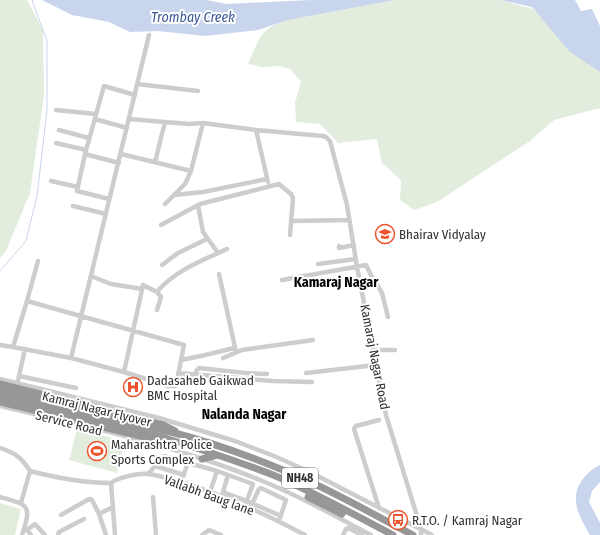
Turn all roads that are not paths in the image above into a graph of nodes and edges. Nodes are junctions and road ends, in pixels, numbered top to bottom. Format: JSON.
{"nodes":[{"id":1,"x":149,"y":35,"type":"dead end"},
{"id":2,"x":137,"y":84,"type":"junction"},
{"id":3,"x":198,"y":91,"type":"dead end"},
{"id":4,"x":135,"y":94,"type":"junction"},
{"id":5,"x":56,"y":110,"type":"dead end"},
{"id":6,"x":96,"y":117,"type":"junction"},
{"id":7,"x":129,"y":119,"type":"junction"},
{"id":8,"x":165,"y":122,"type":"junction"},
{"id":9,"x":203,"y":123,"type":"junction"},
{"id":10,"x":127,"y":128,"type":"junction"},
{"id":11,"x":59,"y":130,"type":"dead end"},
{"id":12,"x":256,"y":130,"type":"junction"},
{"id":13,"x":90,"y":138,"type":"junction"},
{"id":14,"x":56,"y":143,"type":"dead end"},
{"id":15,"x":85,"y":152,"type":"junction"},
{"id":16,"x":121,"y":154,"type":"junction"},
{"id":17,"x":155,"y":162,"type":"junction"},
{"id":18,"x":119,"y":163,"type":"junction"},
{"id":19,"x":191,"y":171,"type":"junction"},
{"id":20,"x":267,"y":179,"type":"junction"},
{"id":21,"x":52,"y":182,"type":"dead end"},
{"id":22,"x":269,"y":186,"type":"junction"},
{"id":23,"x":78,"y":187,"type":"junction"},
{"id":24,"x":174,"y":195,"type":"junction"},
{"id":25,"x":109,"y":199,"type":"junction"},
{"id":26,"x":165,"y":204,"type":"dead end"},
{"id":27,"x":198,"y":205,"type":"junction"},
{"id":28,"x":73,"y":206,"type":"dead end"},
{"id":29,"x":106,"y":214,"type":"junction"},
{"id":30,"x":349,"y":220,"type":"junction"},
{"id":31,"x":292,"y":221,"type":"junction"},
{"id":32,"x":161,"y":225,"type":"dead end"},
{"id":33,"x":290,"y":235,"type":"dead end"},
{"id":34,"x":208,"y":238,"type":"junction"},
{"id":35,"x":354,"y":245,"type":"junction"},
{"id":36,"x":339,"y":246,"type":"dead end"},
{"id":37,"x":227,"y":249,"type":"dead end"},
{"id":38,"x":218,"y":253,"type":"junction"},
{"id":39,"x":356,"y":259,"type":"junction"},
{"id":40,"x":38,"y":260,"type":"dead end"},
{"id":41,"x":318,"y":264,"type":"dead end"},
{"id":42,"x":162,"y":265,"type":"dead end"},
{"id":43,"x":357,"y":266,"type":"junction"},
{"id":44,"x":219,"y":274,"type":"dead end"},
{"id":45,"x":91,"y":276,"type":"junction"},
{"id":46,"x":282,"y":280,"type":"dead end"},
{"id":47,"x":142,"y":289,"type":"junction"},
{"id":48,"x":157,"y":292,"type":"junction"},
{"id":49,"x":27,"y":301,"type":"junction"},
{"id":50,"x":157,"y":310,"type":"dead end"},
{"id":51,"x":81,"y":316,"type":"junction"},
{"id":52,"x":388,"y":317,"type":"dead end"},
{"id":53,"x":134,"y":330,"type":"junction"},
{"id":54,"x":313,"y":340,"type":"dead end"},
{"id":55,"x":0,"y":345,"type":"edge"},
{"id":56,"x":12,"y":347,"type":"junction"},
{"id":57,"x":25,"y":349,"type":"junction"},
{"id":58,"x":235,"y":350,"type":"junction"},
{"id":59,"x":373,"y":350,"type":"junction"},
{"id":60,"x":395,"y":350,"type":"dead end"},
{"id":61,"x":71,"y":358,"type":"junction"},
{"id":62,"x":223,"y":358,"type":"dead end"},
{"id":63,"x":181,"y":360,"type":"junction"},
{"id":64,"x":376,"y":365,"type":"junction"},
{"id":65,"x":124,"y":372,"type":"junction"},
{"id":66,"x":178,"y":373,"type":"junction"},
{"id":67,"x":306,"y":373,"type":"dead end"},
{"id":68,"x":196,"y":374,"type":"junction"},
{"id":69,"x":267,"y":374,"type":"dead end"},
{"id":70,"x":19,"y":376,"type":"junction"},
{"id":71,"x":0,"y":379,"type":"edge"},
{"id":72,"x":312,"y":382,"type":"dead end"},
{"id":73,"x":0,"y":384,"type":"edge"},
{"id":74,"x":17,"y":386,"type":"junction"},
{"id":75,"x":76,"y":388,"type":"dead end"},
{"id":76,"x":0,"y":390,"type":"edge"},
{"id":77,"x":0,"y":397,"type":"edge"},
{"id":78,"x":0,"y":402,"type":"edge"},
{"id":79,"x":0,"y":406,"type":"edge"},
{"id":80,"x":12,"y":407,"type":"junction"},
{"id":81,"x":380,"y":420,"type":"dead end"},
{"id":82,"x":166,"y":435,"type":"junction"},
{"id":83,"x":182,"y":435,"type":"junction"},
{"id":84,"x":187,"y":446,"type":"junction"},
{"id":85,"x":0,"y":448,"type":"edge"},
{"id":86,"x":217,"y":455,"type":"junction"},
{"id":87,"x":202,"y":459,"type":"junction"},
{"id":88,"x":188,"y":463,"type":"junction"},
{"id":89,"x":154,"y":466,"type":"junction"},
{"id":90,"x":30,"y":471,"type":"junction"},
{"id":91,"x":217,"y":471,"type":"junction"},
{"id":92,"x":148,"y":474,"type":"junction"},
{"id":93,"x":184,"y":475,"type":"junction"},
{"id":94,"x":228,"y":475,"type":"junction"},
{"id":95,"x":277,"y":477,"type":"junction"},
{"id":96,"x":181,"y":482,"type":"junction"},
{"id":97,"x":111,"y":483,"type":"junction"},
{"id":98,"x":210,"y":492,"type":"junction"},
{"id":99,"x":0,"y":497,"type":"edge"},
{"id":100,"x":153,"y":497,"type":"dead end"},
{"id":101,"x":21,"y":503,"type":"junction"},
{"id":102,"x":246,"y":503,"type":"junction"},
{"id":103,"x":251,"y":506,"type":"junction"},
{"id":104,"x":113,"y":507,"type":"junction"},
{"id":105,"x":379,"y":508,"type":"junction"},
{"id":106,"x":99,"y":514,"type":"junction"},
{"id":107,"x":61,"y":515,"type":"dead end"},
{"id":108,"x":84,"y":519,"type":"dead end"},
{"id":109,"x":280,"y":519,"type":"junction"},
{"id":110,"x":421,"y":529,"type":"junction"},
{"id":111,"x":371,"y":532,"type":"edge"},
{"id":112,"x":22,"y":535,"type":"edge"},
{"id":113,"x":31,"y":535,"type":"edge"},
{"id":114,"x":45,"y":535,"type":"edge"},
{"id":115,"x":58,"y":535,"type":"edge"},
{"id":116,"x":106,"y":535,"type":"edge"},
{"id":117,"x":115,"y":535,"type":"edge"},
{"id":118,"x":156,"y":535,"type":"edge"},
{"id":119,"x":202,"y":535,"type":"edge"},
{"id":120,"x":221,"y":535,"type":"edge"},
{"id":121,"x":305,"y":535,"type":"edge"},
{"id":122,"x":343,"y":535,"type":"edge"},
{"id":123,"x":362,"y":535,"type":"edge"},
{"id":124,"x":383,"y":535,"type":"edge"},
{"id":125,"x":393,"y":535,"type":"edge"},
{"id":126,"x":413,"y":535,"type":"edge"},
{"id":127,"x":421,"y":535,"type":"edge"},
{"id":128,"x":432,"y":535,"type":"edge"}],
"edges":[{"from":1,"to":2,"type":"street"},
{"from":2,"to":3,"type":"street"},
{"from":2,"to":4,"type":"street"},
{"from":4,"to":6,"type":"street"},
{"from":4,"to":7,"type":"street"},
{"from":5,"to":6,"type":"street"},
{"from":6,"to":10,"type":"street"},
{"from":6,"to":13,"type":"street"},
{"from":7,"to":8,"type":"street","name":"Kamaraj Nagar Road"},
{"from":7,"to":10,"type":"street"},
{"from":8,"to":9,"type":"street","name":"Kamaraj Nagar Road"},
{"from":8,"to":17,"type":"street"},
{"from":9,"to":12,"type":"street","name":"Kamaraj Nagar Road"},
{"from":9,"to":19,"type":"street"},
{"from":10,"to":16,"type":"street"},
{"from":11,"to":13,"type":"street"},
{"from":12,"to":20,"type":"street"},
{"from":12,"to":30,"type":"street","name":"Kamaraj Nagar Road"},
{"from":13,"to":15,"type":"street"},
{"from":14,"to":15,"type":"street"},
{"from":15,"to":18,"type":"street"},
{"from":15,"to":23,"type":"street"},
{"from":16,"to":17,"type":"street"},
{"from":16,"to":18,"type":"street"},
{"from":17,"to":19,"type":"street"},
{"from":18,"to":25,"type":"street"},
{"from":19,"to":24,"type":"street"},
{"from":20,"to":22,"type":"street"},
{"from":20,"to":24,"type":"street"},
{"from":21,"to":23,"type":"street"},
{"from":22,"to":27,"type":"street"},
{"from":22,"to":31,"type":"street"},
{"from":23,"to":25,"type":"street"},
{"from":24,"to":26,"type":"street"},
{"from":25,"to":29,"type":"street"},
{"from":27,"to":32,"type":"street"},
{"from":27,"to":34,"type":"street"},
{"from":28,"to":29,"type":"street"},
{"from":29,"to":45,"type":"street"},
{"from":30,"to":31,"type":"street"},
{"from":30,"to":35,"type":"street","name":"Kamaraj Nagar Road"},
{"from":31,"to":33,"type":"street"},
{"from":34,"to":38,"type":"street"},
{"from":34,"to":42,"type":"street"},
{"from":35,"to":36,"type":"street"},
{"from":35,"to":39,"type":"street","name":"Kamaraj Nagar Road"},
{"from":37,"to":38,"type":"street"},
{"from":38,"to":48,"type":"street"},
{"from":39,"to":41,"type":"street"},
{"from":39,"to":43,"type":"street","name":"Kamaraj Nagar Road"},
{"from":40,"to":49,"type":"street"},
{"from":43,"to":46,"type":"street"},
{"from":43,"to":52,"type":"street"},
{"from":43,"to":59,"type":"street","name":"Kamaraj Nagar Road"},
{"from":44,"to":58,"type":"street"},
{"from":45,"to":47,"type":"street"},
{"from":45,"to":51,"type":"street"},
{"from":47,"to":48,"type":"street"},
{"from":47,"to":53,"type":"street"},
{"from":48,"to":50,"type":"street"},
{"from":49,"to":51,"type":"street"},
{"from":49,"to":56,"type":"street"},
{"from":51,"to":53,"type":"street"},
{"from":51,"to":61,"type":"street"},
{"from":53,"to":63,"type":"street"},
{"from":53,"to":65,"type":"street"},
{"from":54,"to":58,"type":"street"},
{"from":55,"to":56,"type":"street"},
{"from":56,"to":57,"type":"street"},
{"from":57,"to":61,"type":"street"},
{"from":57,"to":70,"type":"street"},
{"from":58,"to":62,"type":"street"},
{"from":58,"to":63,"type":"street"},
{"from":59,"to":60,"type":"street"},
{"from":59,"to":64,"type":"street","name":"Kamaraj Nagar Road"},
{"from":61,"to":65,"type":"street"},
{"from":63,"to":66,"type":"street"},
{"from":64,"to":67,"type":"street"},
{"from":64,"to":110,"type":"street","name":"Kamaraj Nagar Road"},
{"from":65,"to":66,"type":"street"},
{"from":66,"to":68,"type":"street"},
{"from":68,"to":69,"type":"street"},
{"from":68,"to":72,"type":"street"},
{"from":70,"to":74,"type":"street"},
{"from":70,"to":75,"type":"street"},
{"from":71,"to":74,"type":"street"},
{"from":73,"to":74,"type":"highway"},
{"from":74,"to":80,"type":"street"},
{"from":74,"to":83,"type":"highway"},
{"from":74,"to":105,"type":"street"},
{"from":76,"to":82,"type":"highway","name":"Kamraj Nagar Flyover","number":"NH48","bridge":true},
{"from":77,"to":82,"type":"highway","name":"Kamraj Nagar Flyover","number":"NH48","bridge":true},
{"from":78,"to":80,"type":"highway"},
{"from":79,"to":80,"type":"street","name":"Service Road"},
{"from":80,"to":84,"type":"highway"},
{"from":80,"to":87,"type":"street","name":"Service Road"},
{"from":81,"to":105,"type":"street"},
{"from":82,"to":83,"type":"highway","name":"Kamraj Nagar Flyover","number":"NH48"},
{"from":82,"to":84,"type":"highway","name":"Kamraj Nagar Flyover","number":"NH48"},
{"from":83,"to":126,"type":"highway","number":"NH48"},
{"from":84,"to":86,"type":"highway","number":"NH48"},
{"from":85,"to":90,"type":"street"},
{"from":86,"to":87,"type":"highway"},
{"from":86,"to":95,"type":"highway","number":"NH48"},
{"from":87,"to":111,"type":"street","name":"Service Road"},
{"from":88,"to":89,"type":"street"},
{"from":88,"to":91,"type":"street"},
{"from":88,"to":93,"type":"street"},
{"from":89,"to":92,"type":"street"},
{"from":89,"to":93,"type":"street"},
{"from":90,"to":97,"type":"street","name":"Vallabh Baug lane"},
{"from":90,"to":101,"type":"street"},
{"from":91,"to":94,"type":"street"},
{"from":91,"to":98,"type":"street"},
{"from":92,"to":96,"type":"street","name":"Vallabh Baug lane"},
{"from":92,"to":97,"type":"street","name":"Vallabh Baug lane"},
{"from":93,"to":96,"type":"street"},
{"from":94,"to":102,"type":"street"},
{"from":94,"to":102,"type":"street"},
{"from":95,"to":111,"type":"highway"},
{"from":95,"to":125,"type":"highway","number":"NH48"},
{"from":96,"to":98,"type":"street","name":"Vallabh Baug lane"},
{"from":97,"to":104,"type":"street"},
{"from":98,"to":102,"type":"street","name":"Vallabh Baug lane"},
{"from":99,"to":101,"type":"street"},
{"from":100,"to":118,"type":"street"},
{"from":101,"to":112,"type":"street"},
{"from":102,"to":103,"type":"street","name":"Vallabh Baug lane"},
{"from":103,"to":109,"type":"street","name":"Vallabh Baug lane"},
{"from":103,"to":109,"type":"street"},
{"from":104,"to":106,"type":"street"},
{"from":104,"to":117,"type":"street"},
{"from":105,"to":110,"type":"street"},
{"from":106,"to":107,"type":"street"},
{"from":106,"to":116,"type":"street"},
{"from":108,"to":115,"type":"street"},
{"from":109,"to":121,"type":"street","name":"Vallabh Baug lane"},
{"from":110,"to":127,"type":"street","name":"Kamaraj Nagar Road"},
{"from":110,"to":128,"type":"street"},
{"from":111,"to":124,"type":"highway"},
{"from":113,"to":114,"type":"street"},
{"from":119,"to":120,"type":"street"},
{"from":122,"to":123,"type":"street"}]}
